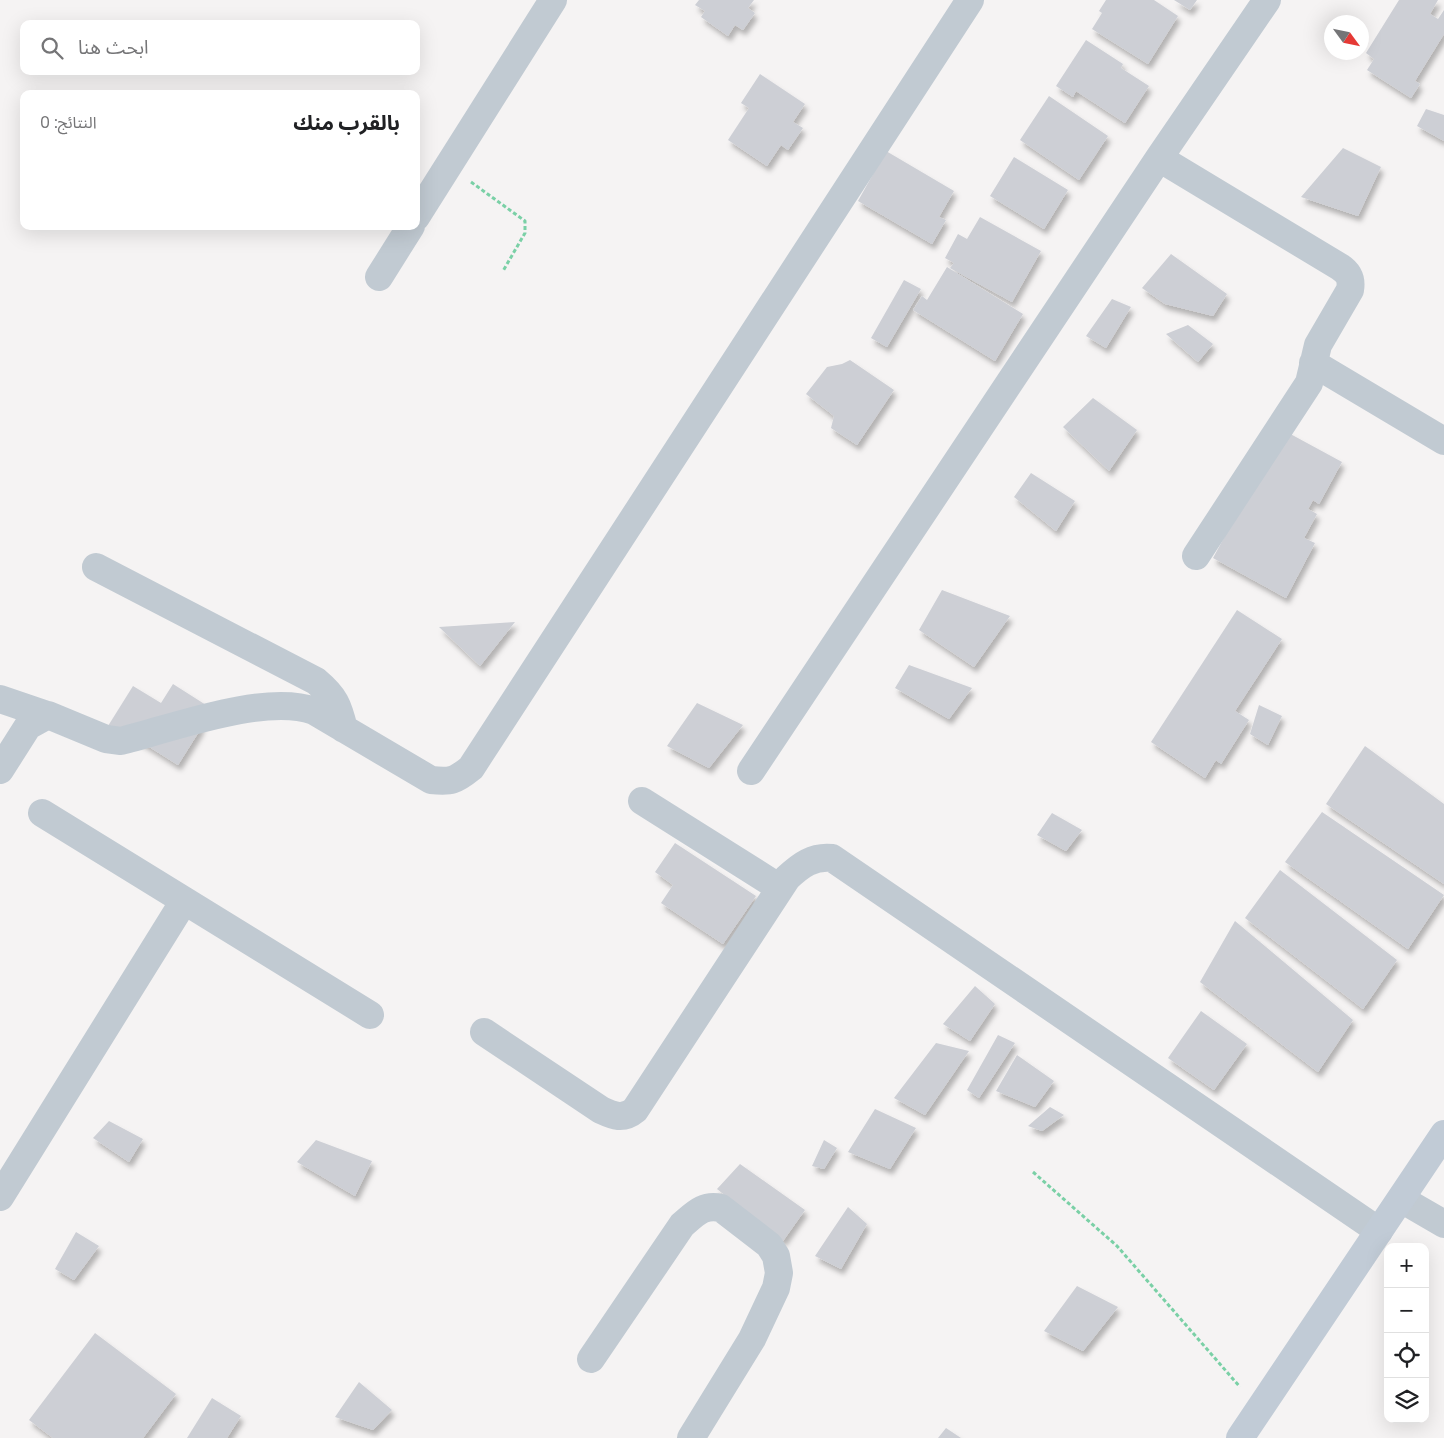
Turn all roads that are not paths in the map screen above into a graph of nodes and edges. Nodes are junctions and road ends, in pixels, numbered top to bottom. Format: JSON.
{"nodes":[{"id":1,"x":553,"y":0,"type":"edge"},
{"id":2,"x":970,"y":0,"type":"edge"},
{"id":3,"x":1267,"y":0,"type":"edge"},
{"id":4,"x":1158,"y":158,"type":"junction"},
{"id":5,"x":420,"y":211,"type":"edge"},
{"id":6,"x":408,"y":230,"type":"edge"},
{"id":7,"x":379,"y":277,"type":"dead end"},
{"id":8,"x":1313,"y":363,"type":"junction"},
{"id":9,"x":1444,"y":441,"type":"edge"},
{"id":10,"x":1196,"y":556,"type":"dead end"},
{"id":11,"x":96,"y":567,"type":"dead end"},
{"id":12,"x":0,"y":699,"type":"edge"},
{"id":13,"x":47,"y":715,"type":"junction"},
{"id":14,"x":344,"y":729,"type":"junction"},
{"id":15,"x":0,"y":770,"type":"edge"},
{"id":16,"x":751,"y":771,"type":"dead end"},
{"id":17,"x":642,"y":801,"type":"dead end"},
{"id":18,"x":42,"y":813,"type":"dead end"},
{"id":19,"x":780,"y":888,"type":"junction"},
{"id":20,"x":184,"y":901,"type":"junction"},
{"id":21,"x":370,"y":1015,"type":"dead end"},
{"id":22,"x":484,"y":1032,"type":"dead end"},
{"id":23,"x":1444,"y":1134,"type":"edge"},
{"id":24,"x":0,"y":1197,"type":"edge"},
{"id":25,"x":1401,"y":1199,"type":"junction"},
{"id":26,"x":1444,"y":1224,"type":"edge"},
{"id":27,"x":1379,"y":1231,"type":"junction"},
{"id":28,"x":591,"y":1359,"type":"dead end"},
{"id":29,"x":691,"y":1438,"type":"edge"},
{"id":30,"x":1240,"y":1438,"type":"edge"}],
"edges":[{"from":1,"to":5,"type":"street"},
{"from":2,"to":14,"type":"street"},
{"from":3,"to":4,"type":"street"},
{"from":4,"to":8,"type":"street"},
{"from":4,"to":16,"type":"street"},
{"from":6,"to":7,"type":"street"},
{"from":8,"to":9,"type":"street"},
{"from":8,"to":10,"type":"street"},
{"from":11,"to":14,"type":"street"},
{"from":12,"to":13,"type":"street"},
{"from":13,"to":14,"type":"street"},
{"from":13,"to":15,"type":"street"},
{"from":17,"to":19,"type":"street"},
{"from":18,"to":20,"type":"street"},
{"from":19,"to":22,"type":"street"},
{"from":19,"to":27,"type":"street"},
{"from":20,"to":21,"type":"street"},
{"from":20,"to":24,"type":"street"},
{"from":23,"to":25,"type":"main road"},
{"from":25,"to":26,"type":"street"},
{"from":25,"to":27,"type":"main road"},
{"from":27,"to":30,"type":"main road"},
{"from":28,"to":29,"type":"street"}]}
